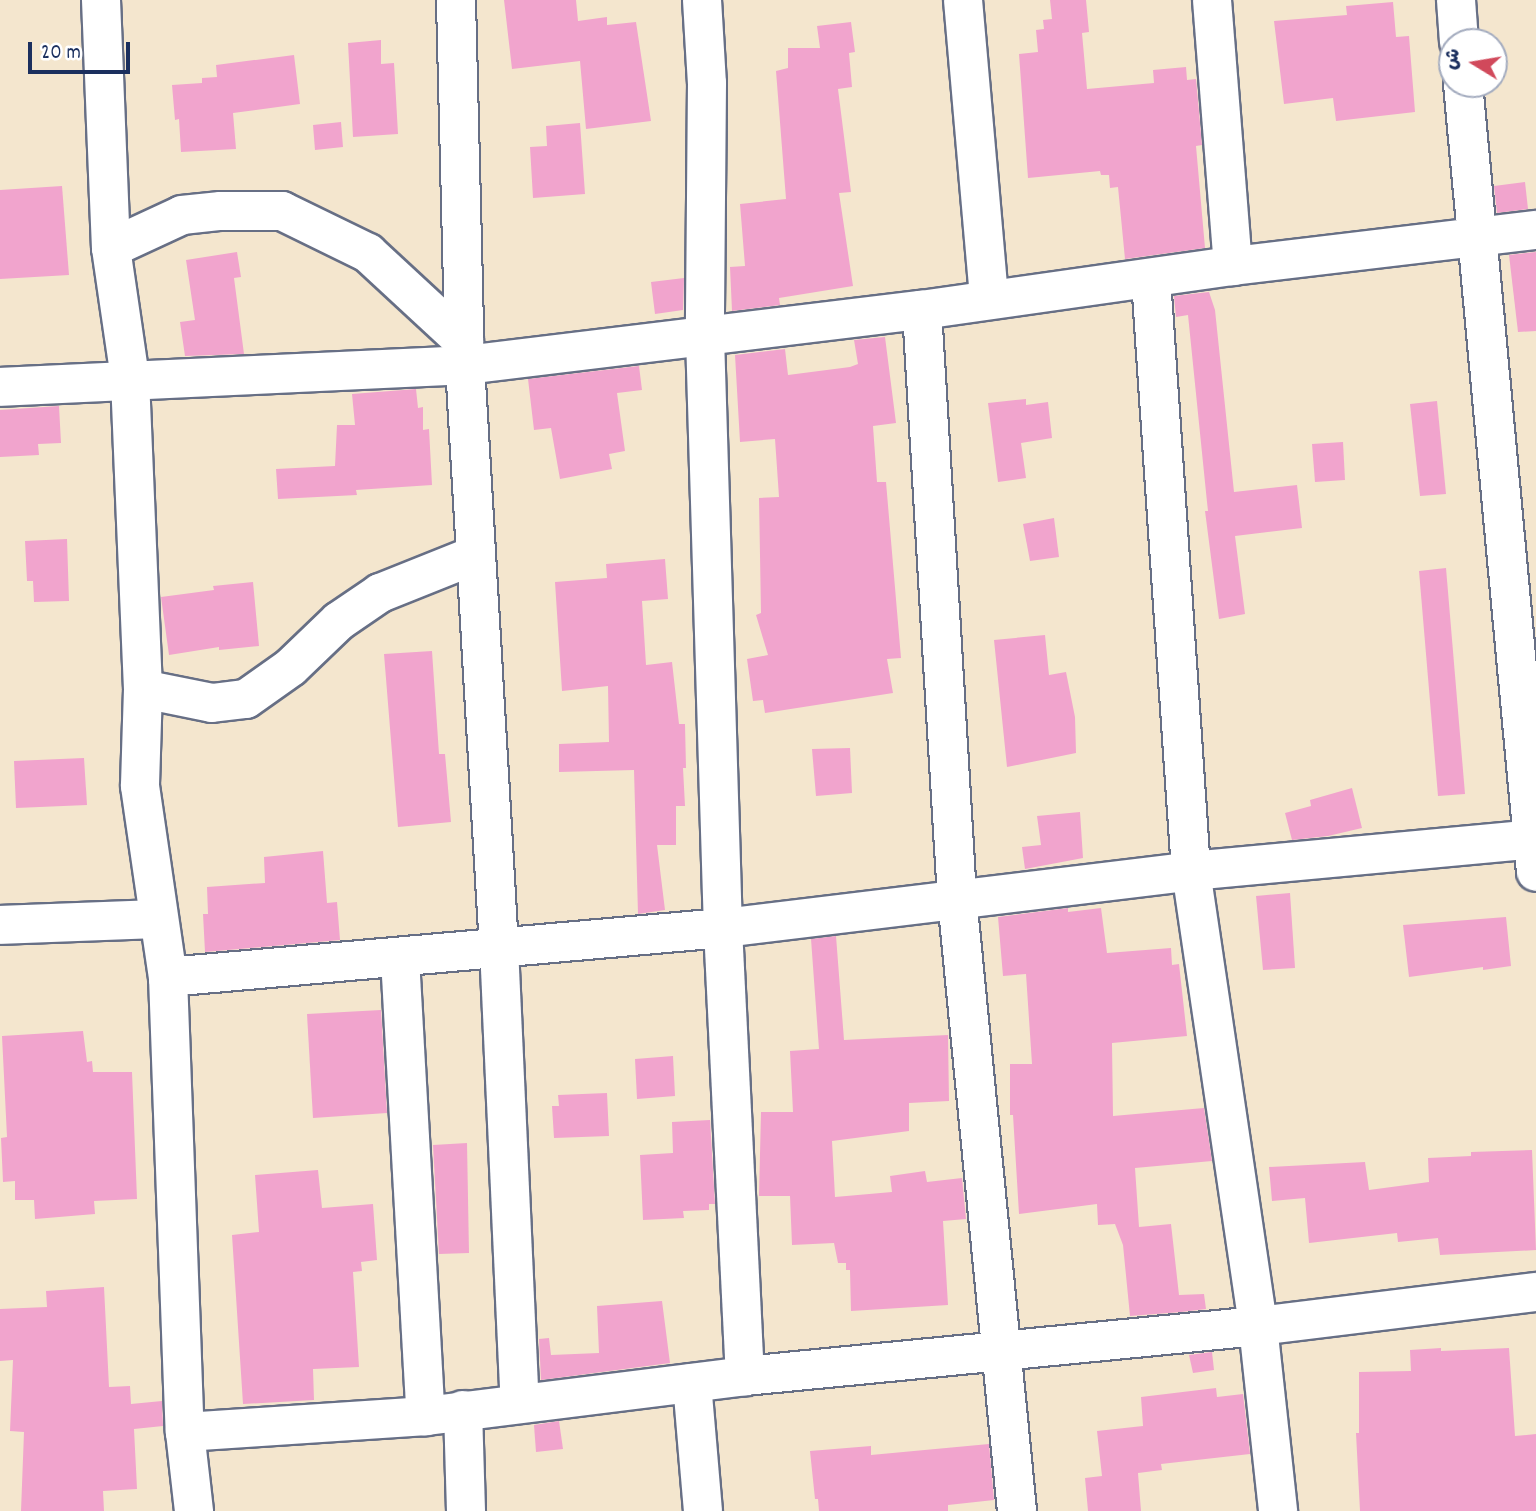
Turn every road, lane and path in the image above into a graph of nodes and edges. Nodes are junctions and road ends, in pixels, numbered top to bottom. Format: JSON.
{"nodes":[{"id":1,"x":102,"y":0,"type":"edge"},
{"id":2,"x":456,"y":0,"type":"edge"},
{"id":3,"x":702,"y":0,"type":"edge"},
{"id":4,"x":963,"y":0,"type":"edge"},
{"id":5,"x":1212,"y":0,"type":"edge"},
{"id":6,"x":1456,"y":0,"type":"edge"},
{"id":7,"x":1458,"y":28,"type":"edge"},
{"id":8,"x":1464,"y":98,"type":"edge"},
{"id":9,"x":1536,"y":230,"type":"edge"},
{"id":10,"x":1476,"y":237,"type":"junction"},
{"id":11,"x":111,"y":248,"type":"junction"},
{"id":12,"x":1233,"y":266,"type":"junction"},
{"id":13,"x":1151,"y":279,"type":"junction"},
{"id":14,"x":989,"y":299,"type":"junction"},
{"id":15,"x":922,"y":310,"type":"junction"},
{"id":16,"x":705,"y":337,"type":"junction"},
{"id":17,"x":465,"y":354,"type":"junction"},
{"id":18,"x":130,"y":379,"type":"junction"},
{"id":19,"x":0,"y":387,"type":"edge"},
{"id":20,"x":475,"y":555,"type":"junction"},
{"id":21,"x":143,"y":689,"type":"junction"},
{"id":22,"x":1535,"y":850,"type":"edge"},
{"id":23,"x":1191,"y":872,"type":"junction"},
{"id":24,"x":957,"y":898,"type":"junction"},
{"id":25,"x":158,"y":919,"type":"junction"},
{"id":26,"x":0,"y":925,"type":"edge"},
{"id":27,"x":723,"y":928,"type":"junction"},
{"id":28,"x":499,"y":947,"type":"junction"},
{"id":29,"x":400,"y":958,"type":"junction"},
{"id":30,"x":168,"y":977,"type":"junction"},
{"id":31,"x":1536,"y":1292,"type":"edge"},
{"id":32,"x":1258,"y":1326,"type":"junction"},
{"id":33,"x":1002,"y":1350,"type":"junction"},
{"id":34,"x":744,"y":1376,"type":"junction"},
{"id":35,"x":692,"y":1383,"type":"junction"},
{"id":36,"x":520,"y":1402,"type":"junction"},
{"id":37,"x":444,"y":1413,"type":"junction"},
{"id":38,"x":186,"y":1432,"type":"junction"},
{"id":39,"x":194,"y":1511,"type":"edge"},
{"id":40,"x":466,"y":1511,"type":"edge"},
{"id":41,"x":702,"y":1511,"type":"edge"},
{"id":42,"x":1017,"y":1511,"type":"edge"},
{"id":43,"x":1279,"y":1511,"type":"edge"}],
"edges":[{"from":1,"to":11,"type":"street"},
{"from":2,"to":17,"type":"street"},
{"from":3,"to":16,"type":"street"},
{"from":4,"to":14,"type":"street"},
{"from":5,"to":12,"type":"street"},
{"from":6,"to":7,"type":"street"},
{"from":8,"to":10,"type":"street"},
{"from":9,"to":10,"type":"street"},
{"from":10,"to":12,"type":"street"},
{"from":10,"to":22,"type":"street"},
{"from":11,"to":17,"type":"street"},
{"from":11,"to":18,"type":"street"},
{"from":12,"to":13,"type":"street"},
{"from":13,"to":14,"type":"street"},
{"from":13,"to":23,"type":"street"},
{"from":14,"to":15,"type":"street"},
{"from":15,"to":16,"type":"street"},
{"from":15,"to":24,"type":"street"},
{"from":16,"to":17,"type":"street"},
{"from":16,"to":27,"type":"street"},
{"from":17,"to":18,"type":"street"},
{"from":17,"to":20,"type":"street"},
{"from":18,"to":19,"type":"street"},
{"from":18,"to":21,"type":"street"},
{"from":20,"to":21,"type":"street"},
{"from":20,"to":28,"type":"street"},
{"from":21,"to":25,"type":"street"},
{"from":22,"to":23,"type":"street"},
{"from":23,"to":24,"type":"street"},
{"from":23,"to":32,"type":"street"},
{"from":24,"to":27,"type":"street"},
{"from":24,"to":33,"type":"street"},
{"from":25,"to":26,"type":"street"},
{"from":25,"to":30,"type":"street"},
{"from":27,"to":28,"type":"street"},
{"from":27,"to":34,"type":"street"},
{"from":28,"to":29,"type":"street"},
{"from":28,"to":36,"type":"street"},
{"from":29,"to":30,"type":"street"},
{"from":29,"to":37,"type":"street"},
{"from":30,"to":38,"type":"street"},
{"from":31,"to":32,"type":"street"},
{"from":32,"to":33,"type":"street"},
{"from":32,"to":43,"type":"street"},
{"from":33,"to":34,"type":"street"},
{"from":33,"to":42,"type":"street"},
{"from":34,"to":35,"type":"street"},
{"from":35,"to":36,"type":"street"},
{"from":35,"to":41,"type":"street"},
{"from":36,"to":37,"type":"street"},
{"from":37,"to":38,"type":"street"},
{"from":37,"to":40,"type":"street"},
{"from":38,"to":39,"type":"street"}]}
